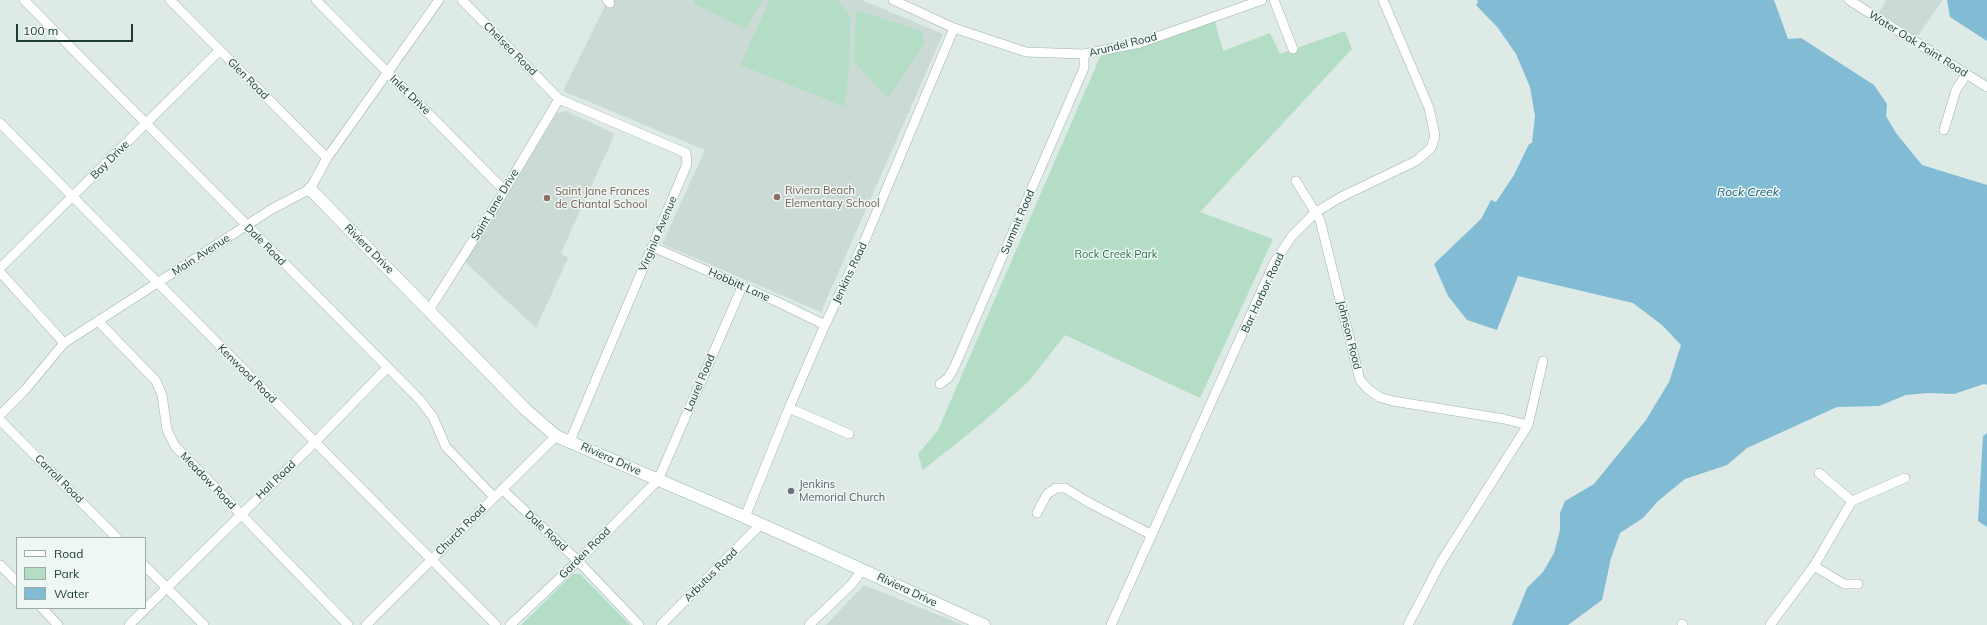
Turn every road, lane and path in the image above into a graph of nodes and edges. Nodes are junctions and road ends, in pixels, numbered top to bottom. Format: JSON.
{"nodes":[{"id":1,"x":24,"y":0,"type":"edge"},
{"id":2,"x":170,"y":0,"type":"edge"},
{"id":3,"x":316,"y":0,"type":"edge"},
{"id":4,"x":439,"y":0,"type":"edge"},
{"id":5,"x":462,"y":0,"type":"edge"},
{"id":6,"x":893,"y":0,"type":"edge"},
{"id":7,"x":1262,"y":0,"type":"edge"},
{"id":8,"x":1274,"y":0,"type":"edge"},
{"id":9,"x":1383,"y":0,"type":"edge"},
{"id":10,"x":1849,"y":0,"type":"edge"},
{"id":11,"x":954,"y":28,"type":"junction"},
{"id":12,"x":1293,"y":49,"type":"dead end"},
{"id":13,"x":220,"y":51,"type":"junction"},
{"id":14,"x":1084,"y":54,"type":"junction"},
{"id":15,"x":387,"y":73,"type":"junction"},
{"id":16,"x":1966,"y":75,"type":"junction"},
{"id":17,"x":1987,"y":87,"type":"edge"},
{"id":18,"x":559,"y":98,"type":"junction"},
{"id":19,"x":0,"y":122,"type":"edge"},
{"id":20,"x":146,"y":124,"type":"junction"},
{"id":21,"x":1944,"y":130,"type":"dead end"},
{"id":22,"x":326,"y":158,"type":"junction"},
{"id":23,"x":1296,"y":181,"type":"dead end"},
{"id":24,"x":310,"y":189,"type":"junction"},
{"id":25,"x":504,"y":190,"type":"junction"},
{"id":26,"x":74,"y":196,"type":"junction"},
{"id":27,"x":1316,"y":212,"type":"junction"},
{"id":28,"x":246,"y":226,"type":"junction"},
{"id":29,"x":653,"y":247,"type":"junction"},
{"id":30,"x":0,"y":270,"type":"edge"},
{"id":31,"x":157,"y":283,"type":"junction"},
{"id":32,"x":742,"y":287,"type":"junction"},
{"id":33,"x":429,"y":310,"type":"junction"},
{"id":34,"x":98,"y":320,"type":"junction"},
{"id":35,"x":825,"y":325,"type":"junction"},
{"id":36,"x":64,"y":343,"type":"junction"},
{"id":37,"x":1544,"y":361,"type":"dead end"},
{"id":38,"x":387,"y":368,"type":"junction"},
{"id":39,"x":940,"y":384,"type":"dead end"},
{"id":40,"x":789,"y":408,"type":"junction"},
{"id":41,"x":0,"y":415,"type":"edge"},
{"id":42,"x":0,"y":420,"type":"edge"},
{"id":43,"x":1528,"y":425,"type":"junction"},
{"id":44,"x":849,"y":434,"type":"dead end"},
{"id":45,"x":556,"y":436,"type":"junction"},
{"id":46,"x":315,"y":442,"type":"junction"},
{"id":47,"x":570,"y":442,"type":"junction"},
{"id":48,"x":1819,"y":473,"type":"dead end"},
{"id":49,"x":1905,"y":478,"type":"dead end"},
{"id":50,"x":658,"y":480,"type":"junction"},
{"id":51,"x":502,"y":489,"type":"junction"},
{"id":52,"x":494,"y":497,"type":"junction"},
{"id":53,"x":1852,"y":501,"type":"junction"},
{"id":54,"x":1037,"y":513,"type":"dead end"},
{"id":55,"x":241,"y":515,"type":"junction"},
{"id":56,"x":745,"y":517,"type":"junction"},
{"id":57,"x":761,"y":524,"type":"junction"},
{"id":58,"x":1152,"y":536,"type":"junction"},
{"id":59,"x":116,"y":537,"type":"edge"},
{"id":60,"x":432,"y":560,"type":"junction"},
{"id":61,"x":578,"y":561,"type":"junction"},
{"id":62,"x":0,"y":565,"type":"edge"},
{"id":63,"x":1814,"y":566,"type":"junction"},
{"id":64,"x":146,"y":567,"type":"edge"},
{"id":65,"x":863,"y":569,"type":"junction"},
{"id":66,"x":16,"y":581,"type":"edge"},
{"id":67,"x":1858,"y":584,"type":"dead end"},
{"id":68,"x":166,"y":587,"type":"junction"},
{"id":69,"x":146,"y":608,"type":"edge"},
{"id":70,"x":43,"y":609,"type":"edge"},
{"id":71,"x":145,"y":609,"type":"edge"},
{"id":72,"x":58,"y":625,"type":"edge"},
{"id":73,"x":129,"y":625,"type":"edge"},
{"id":74,"x":204,"y":625,"type":"edge"},
{"id":75,"x":348,"y":625,"type":"edge"},
{"id":76,"x":366,"y":625,"type":"edge"},
{"id":77,"x":496,"y":625,"type":"edge"},
{"id":78,"x":510,"y":625,"type":"edge"},
{"id":79,"x":639,"y":625,"type":"edge"},
{"id":80,"x":661,"y":625,"type":"edge"},
{"id":81,"x":809,"y":625,"type":"edge"},
{"id":82,"x":984,"y":625,"type":"edge"},
{"id":83,"x":1111,"y":625,"type":"edge"},
{"id":84,"x":1408,"y":625,"type":"edge"},
{"id":85,"x":1770,"y":625,"type":"edge"}],
"edges":[{"from":1,"to":20,"type":"street","name":"Dale Road"},
{"from":2,"to":13,"type":"street","name":"Glen Road"},
{"from":3,"to":15,"type":"street","name":"Inlet Drive"},
{"from":4,"to":15,"type":"street"},
{"from":5,"to":18,"type":"street","name":"Chelsea Road"},
{"from":6,"to":11,"type":"street","name":"Arundel Road"},
{"from":7,"to":14,"type":"street","name":"Arundel Road"},
{"from":8,"to":12,"type":"street"},
{"from":9,"to":27,"type":"street","name":"Bar Harbor Road"},
{"from":10,"to":16,"type":"street","name":"Water Oak Point Road"},
{"from":11,"to":14,"type":"street","name":"Arundel Road"},
{"from":11,"to":35,"type":"street","name":"Jenkins Road"},
{"from":13,"to":20,"type":"street","name":"Bay Drive"},
{"from":13,"to":22,"type":"street","name":"Glen Road"},
{"from":14,"to":39,"type":"street","name":"Summit Road"},
{"from":15,"to":22,"type":"street"},
{"from":15,"to":25,"type":"street","name":"Inlet Drive"},
{"from":16,"to":17,"type":"street","name":"Water Oak Point Road"},
{"from":16,"to":21,"type":"street"},
{"from":18,"to":25,"type":"street","name":"Saint Jane Drive"},
{"from":18,"to":29,"type":"street","name":"Virginia Avenue"},
{"from":19,"to":26,"type":"street","name":"Kenwood Road"},
{"from":20,"to":26,"type":"street","name":"Bay Drive"},
{"from":20,"to":28,"type":"street","name":"Dale Road"},
{"from":22,"to":24,"type":"street"},
{"from":23,"to":27,"type":"street","name":"Johnson Road"},
{"from":24,"to":28,"type":"street","name":"Main Avenue"},
{"from":24,"to":33,"type":"street","name":"Riviera Drive"},
{"from":25,"to":33,"type":"street","name":"Saint Jane Drive"},
{"from":26,"to":30,"type":"street","name":"Bay Drive"},
{"from":26,"to":31,"type":"street","name":"Kenwood Road"},
{"from":27,"to":43,"type":"street","name":"Johnson Road"},
{"from":27,"to":58,"type":"street","name":"Bar Harbor Road"},
{"from":28,"to":31,"type":"street","name":"Main Avenue"},
{"from":28,"to":38,"type":"street","name":"Dale Road"},
{"from":29,"to":32,"type":"street","name":"Hobbitt Lane"},
{"from":29,"to":47,"type":"street","name":"Virginia Avenue"},
{"from":30,"to":36,"type":"street"},
{"from":31,"to":34,"type":"street","name":"Main Avenue"},
{"from":31,"to":46,"type":"street","name":"Kenwood Road"},
{"from":32,"to":35,"type":"street","name":"Hobbitt Lane"},
{"from":32,"to":50,"type":"street","name":"Laurel Road"},
{"from":33,"to":45,"type":"street","name":"Riviera Drive"},
{"from":34,"to":36,"type":"street","name":"Main Avenue"},
{"from":34,"to":55,"type":"street","name":"Meadow Road"},
{"from":35,"to":40,"type":"street","name":"Jenkins Road"},
{"from":36,"to":41,"type":"street","name":"Main Avenue"},
{"from":37,"to":43,"type":"street"},
{"from":38,"to":46,"type":"street","name":"Hall Road"},
{"from":38,"to":52,"type":"street","name":"Dale Road"},
{"from":40,"to":44,"type":"street"},
{"from":40,"to":56,"type":"street","name":"Jenkins Road"},
{"from":42,"to":59,"type":"street","name":"Carroll Road"},
{"from":43,"to":84,"type":"street"},
{"from":45,"to":47,"type":"street","name":"Riviera Drive"},
{"from":45,"to":51,"type":"street","name":"Church Road"},
{"from":46,"to":55,"type":"street","name":"Hall Road"},
{"from":46,"to":60,"type":"street","name":"Kenwood Road"},
{"from":47,"to":50,"type":"street","name":"Riviera Drive"},
{"from":48,"to":53,"type":"street"},
{"from":49,"to":53,"type":"street"},
{"from":50,"to":56,"type":"street","name":"Riviera Drive"},
{"from":50,"to":61,"type":"street","name":"Garden Road"},
{"from":51,"to":52,"type":"street","name":"Church Road"},
{"from":51,"to":61,"type":"street","name":"Dale Road"},
{"from":52,"to":60,"type":"street","name":"Church Road"},
{"from":53,"to":63,"type":"street"},
{"from":54,"to":58,"type":"street"},
{"from":55,"to":68,"type":"street","name":"Hall Road"},
{"from":55,"to":75,"type":"street","name":"Meadow Road"},
{"from":56,"to":57,"type":"street","name":"Riviera Drive"},
{"from":57,"to":65,"type":"street","name":"Riviera Drive"},
{"from":57,"to":80,"type":"street","name":"Arbutus Road"},
{"from":58,"to":83,"type":"street","name":"Bar Harbor Road"},
{"from":60,"to":76,"type":"street","name":"Church Road"},
{"from":60,"to":77,"type":"street","name":"Kenwood Road"},
{"from":61,"to":78,"type":"street","name":"Garden Road"},
{"from":61,"to":79,"type":"street","name":"Dale Road"},
{"from":62,"to":66,"type":"street"},
{"from":63,"to":67,"type":"street"},
{"from":63,"to":85,"type":"street"},
{"from":64,"to":68,"type":"street"},
{"from":65,"to":81,"type":"street"},
{"from":65,"to":82,"type":"street","name":"Riviera Drive"},
{"from":68,"to":69,"type":"street","name":"Hall Road"},
{"from":68,"to":74,"type":"street"},
{"from":70,"to":72,"type":"street"},
{"from":71,"to":73,"type":"street","name":"Hall Road"}]}
